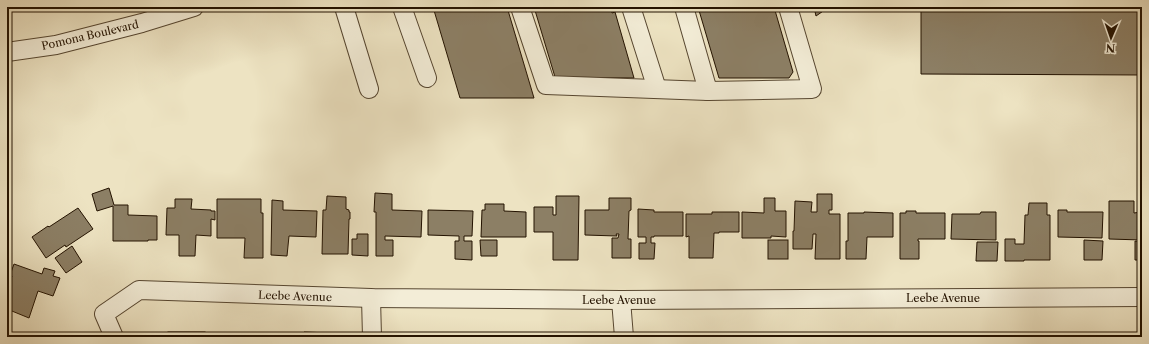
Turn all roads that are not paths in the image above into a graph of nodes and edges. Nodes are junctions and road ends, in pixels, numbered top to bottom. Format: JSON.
{"nodes":[{"id":1,"x":194,"y":7,"type":"edge"},
{"id":2,"x":344,"y":7,"type":"edge"},
{"id":3,"x":402,"y":7,"type":"edge"},
{"id":4,"x":520,"y":7,"type":"edge"},
{"id":5,"x":631,"y":7,"type":"edge"},
{"id":6,"x":684,"y":7,"type":"edge"},
{"id":7,"x":788,"y":7,"type":"edge"},
{"id":8,"x":7,"y":52,"type":"edge"},
{"id":9,"x":427,"y":78,"type":"dead end"},
{"id":10,"x":369,"y":89,"type":"dead end"},
{"id":11,"x":657,"y":89,"type":"junction"},
{"id":12,"x":708,"y":91,"type":"junction"},
{"id":13,"x":1142,"y":297,"type":"edge"},
{"id":14,"x":371,"y":298,"type":"junction"},
{"id":15,"x":621,"y":300,"type":"junction"},
{"id":16,"x":114,"y":337,"type":"edge"},
{"id":17,"x":372,"y":337,"type":"edge"},
{"id":18,"x":624,"y":337,"type":"edge"}],
"edges":[{"from":1,"to":8,"type":"street","name":"Pomona Boulevard"},
{"from":2,"to":10,"type":"street"},
{"from":3,"to":9,"type":"street"},
{"from":4,"to":11,"type":"street"},
{"from":5,"to":11,"type":"street"},
{"from":6,"to":12,"type":"street"},
{"from":7,"to":12,"type":"street"},
{"from":11,"to":12,"type":"street"},
{"from":13,"to":15,"type":"street","name":"Leebe Avenue"},
{"from":14,"to":15,"type":"street","name":"Leebe Avenue"},
{"from":14,"to":16,"type":"street","name":"Leebe Avenue"},
{"from":14,"to":17,"type":"street"},
{"from":15,"to":18,"type":"street"}]}
